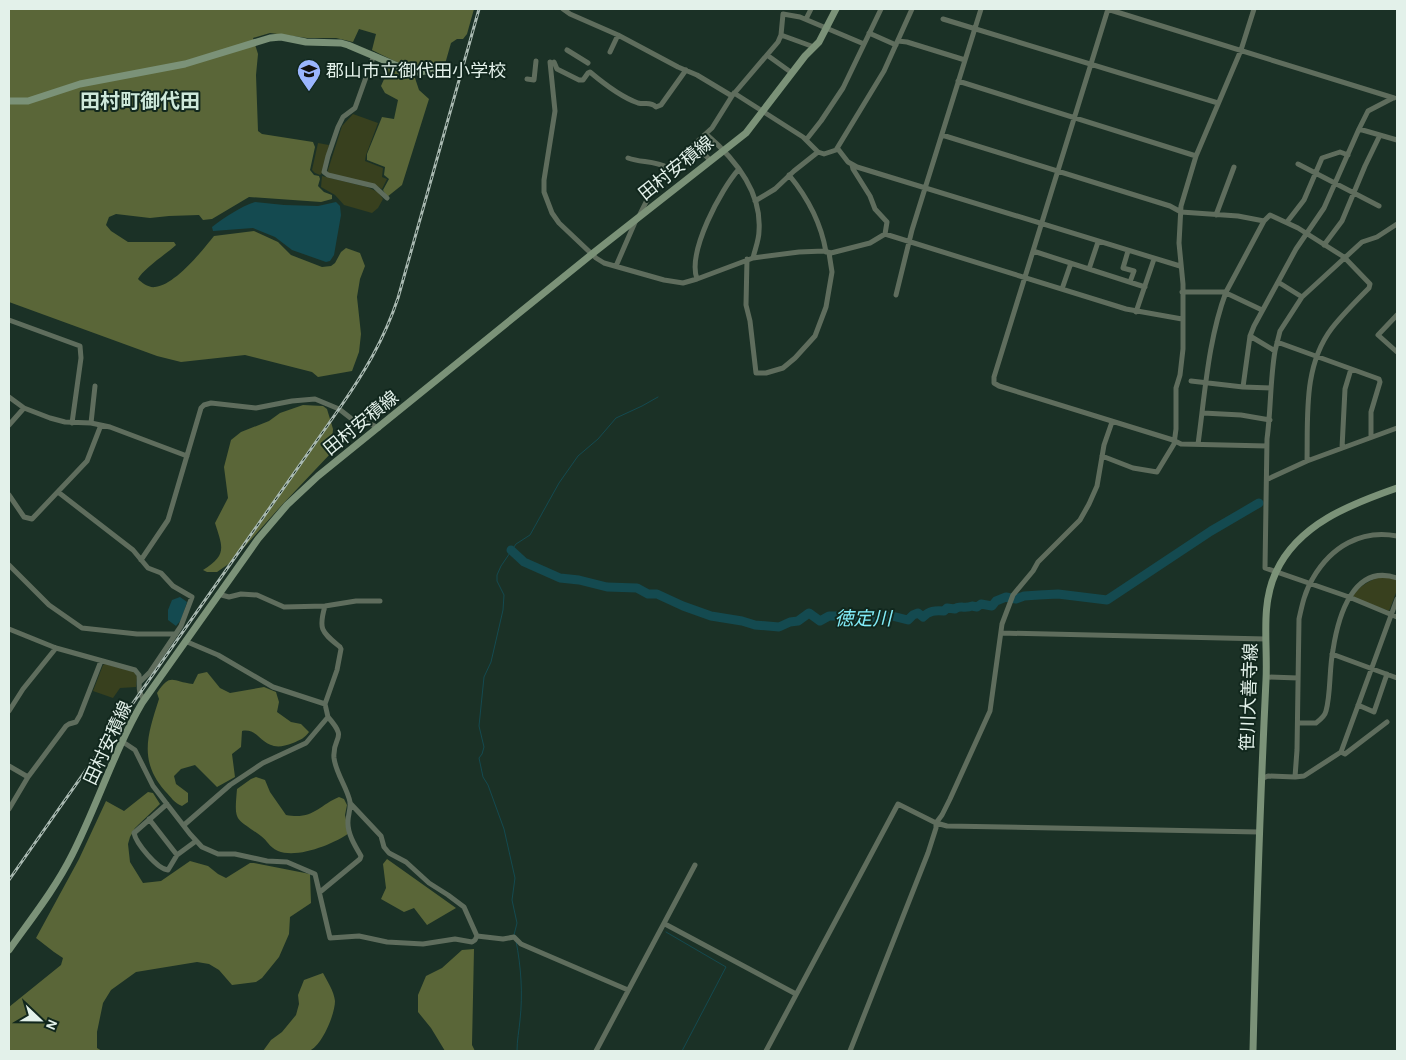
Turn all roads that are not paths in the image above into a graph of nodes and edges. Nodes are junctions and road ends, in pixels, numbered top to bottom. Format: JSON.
{"nodes":[{"id":1,"x":562,"y":9,"type":"edge"},
{"id":2,"x":811,"y":9,"type":"edge"},
{"id":3,"x":836,"y":9,"type":"edge"},
{"id":4,"x":881,"y":9,"type":"edge"},
{"id":5,"x":912,"y":9,"type":"edge"},
{"id":6,"x":981,"y":9,"type":"edge"},
{"id":7,"x":1108,"y":9,"type":"edge"},
{"id":8,"x":1254,"y":9,"type":"edge"},
{"id":9,"x":783,"y":11,"type":"edge"},
{"id":10,"x":943,"y":19,"type":"dead end"},
{"id":11,"x":806,"y":20,"type":"junction"},
{"id":12,"x":975,"y":28,"type":"junction"},
{"id":13,"x":827,"y":29,"type":"junction"},
{"id":14,"x":870,"y":33,"type":"junction"},
{"id":15,"x":618,"y":35,"type":"junction"},
{"id":16,"x":782,"y":35,"type":"junction"},
{"id":17,"x":897,"y":43,"type":"junction"},
{"id":18,"x":864,"y":44,"type":"junction"},
{"id":19,"x":814,"y":47,"type":"junction"},
{"id":20,"x":567,"y":50,"type":"dead end"},
{"id":21,"x":1241,"y":50,"type":"junction"},
{"id":22,"x":610,"y":52,"type":"dead end"},
{"id":23,"x":374,"y":55,"type":"junction"},
{"id":24,"x":767,"y":55,"type":"junction"},
{"id":25,"x":965,"y":60,"type":"junction"},
{"id":26,"x":536,"y":61,"type":"dead end"},
{"id":27,"x":588,"y":63,"type":"dead end"},
{"id":28,"x":1091,"y":64,"type":"junction"},
{"id":29,"x":444,"y":69,"type":"dead end"},
{"id":30,"x":686,"y":70,"type":"junction"},
{"id":31,"x":792,"y":73,"type":"junction"},
{"id":32,"x":527,"y":79,"type":"dead end"},
{"id":33,"x":958,"y":80,"type":"junction"},
{"id":34,"x":733,"y":95,"type":"junction"},
{"id":35,"x":9,"y":101,"type":"edge"},
{"id":36,"x":1218,"y":103,"type":"junction"},
{"id":37,"x":763,"y":110,"type":"junction"},
{"id":38,"x":1074,"y":117,"type":"junction"},
{"id":39,"x":1359,"y":129,"type":"junction"},
{"id":40,"x":706,"y":134,"type":"junction"},
{"id":41,"x":942,"y":135,"type":"junction"},
{"id":42,"x":1380,"y":135,"type":"junction"},
{"id":43,"x":1396,"y":138,"type":"edge"},
{"id":44,"x":806,"y":140,"type":"junction"},
{"id":45,"x":695,"y":145,"type":"junction"},
{"id":46,"x":838,"y":149,"type":"junction"},
{"id":47,"x":722,"y":150,"type":"junction"},
{"id":48,"x":818,"y":152,"type":"junction"},
{"id":49,"x":1348,"y":155,"type":"junction"},
{"id":50,"x":1196,"y":156,"type":"junction"},
{"id":51,"x":628,"y":158,"type":"dead end"},
{"id":52,"x":710,"y":160,"type":"junction"},
{"id":53,"x":852,"y":164,"type":"junction"},
{"id":54,"x":1298,"y":164,"type":"dead end"},
{"id":55,"x":1234,"y":167,"type":"dead end"},
{"id":56,"x":668,"y":168,"type":"junction"},
{"id":57,"x":739,"y":169,"type":"junction"},
{"id":58,"x":1058,"y":170,"type":"junction"},
{"id":59,"x":1316,"y":172,"type":"junction"},
{"id":60,"x":790,"y":175,"type":"junction"},
{"id":61,"x":1335,"y":183,"type":"junction"},
{"id":62,"x":925,"y":188,"type":"junction"},
{"id":63,"x":1354,"y":193,"type":"junction"},
{"id":64,"x":387,"y":198,"type":"dead end"},
{"id":65,"x":755,"y":201,"type":"junction"},
{"id":66,"x":1379,"y":206,"type":"dead end"},
{"id":67,"x":1181,"y":212,"type":"junction"},
{"id":68,"x":1216,"y":215,"type":"junction"},
{"id":69,"x":637,"y":218,"type":"junction"},
{"id":70,"x":1264,"y":221,"type":"junction"},
{"id":71,"x":1287,"y":222,"type":"junction"},
{"id":72,"x":1041,"y":224,"type":"junction"},
{"id":73,"x":1397,"y":224,"type":"edge"},
{"id":74,"x":1306,"y":233,"type":"junction"},
{"id":75,"x":885,"y":234,"type":"junction"},
{"id":76,"x":909,"y":241,"type":"junction"},
{"id":77,"x":1098,"y":242,"type":"junction"},
{"id":78,"x":1324,"y":245,"type":"junction"},
{"id":79,"x":1033,"y":251,"type":"junction"},
{"id":80,"x":1128,"y":251,"type":"junction"},
{"id":81,"x":828,"y":252,"type":"junction"},
{"id":82,"x":592,"y":254,"type":"junction"},
{"id":83,"x":1344,"y":257,"type":"junction"},
{"id":84,"x":750,"y":258,"type":"junction"},
{"id":85,"x":1154,"y":259,"type":"junction"},
{"id":86,"x":1071,"y":263,"type":"junction"},
{"id":87,"x":616,"y":266,"type":"junction"},
{"id":88,"x":1180,"y":266,"type":"junction"},
{"id":89,"x":1089,"y":269,"type":"junction"},
{"id":90,"x":1025,"y":277,"type":"junction"},
{"id":91,"x":697,"y":279,"type":"junction"},
{"id":92,"x":1130,"y":282,"type":"junction"},
{"id":93,"x":1278,"y":282,"type":"junction"},
{"id":94,"x":1145,"y":287,"type":"junction"},
{"id":95,"x":1062,"y":289,"type":"junction"},
{"id":96,"x":1182,"y":292,"type":"junction"},
{"id":97,"x":1226,"y":292,"type":"junction"},
{"id":98,"x":896,"y":295,"type":"dead end"},
{"id":99,"x":1302,"y":297,"type":"junction"},
{"id":100,"x":1262,"y":310,"type":"junction"},
{"id":101,"x":1136,"y":312,"type":"junction"},
{"id":102,"x":1397,"y":315,"type":"edge"},
{"id":103,"x":1182,"y":319,"type":"junction"},
{"id":104,"x":9,"y":320,"type":"edge"},
{"id":105,"x":1250,"y":336,"type":"junction"},
{"id":106,"x":1278,"y":342,"type":"junction"},
{"id":107,"x":1275,"y":351,"type":"junction"},
{"id":108,"x":1397,"y":352,"type":"edge"},
{"id":109,"x":1317,"y":356,"type":"junction"},
{"id":110,"x":1351,"y":369,"type":"junction"},
{"id":111,"x":1191,"y":381,"type":"dead end"},
{"id":112,"x":1206,"y":383,"type":"junction"},
{"id":113,"x":95,"y":386,"type":"dead end"},
{"id":114,"x":1243,"y":387,"type":"junction"},
{"id":115,"x":1271,"y":388,"type":"junction"},
{"id":116,"x":9,"y":397,"type":"edge"},
{"id":117,"x":24,"y":408,"type":"junction"},
{"id":118,"x":1202,"y":413,"type":"junction"},
{"id":119,"x":1270,"y":420,"type":"junction"},
{"id":120,"x":1112,"y":422,"type":"junction"},
{"id":121,"x":91,"y":423,"type":"junction"},
{"id":122,"x":72,"y":424,"type":"junction"},
{"id":123,"x":9,"y":425,"type":"edge"},
{"id":124,"x":101,"y":425,"type":"junction"},
{"id":125,"x":378,"y":428,"type":"junction"},
{"id":126,"x":1397,"y":428,"type":"edge"},
{"id":127,"x":1371,"y":438,"type":"junction"},
{"id":128,"x":1175,"y":441,"type":"junction"},
{"id":129,"x":1198,"y":444,"type":"junction"},
{"id":130,"x":1267,"y":446,"type":"junction"},
{"id":131,"x":1342,"y":448,"type":"junction"},
{"id":132,"x":187,"y":456,"type":"junction"},
{"id":133,"x":1102,"y":456,"type":"junction"},
{"id":134,"x":1307,"y":461,"type":"junction"},
{"id":135,"x":1268,"y":479,"type":"junction"},
{"id":136,"x":1397,"y":488,"type":"edge"},
{"id":137,"x":58,"y":492,"type":"junction"},
{"id":138,"x":9,"y":495,"type":"edge"},
{"id":139,"x":1397,"y":536,"type":"edge"},
{"id":140,"x":141,"y":560,"type":"junction"},
{"id":141,"x":9,"y":565,"type":"edge"},
{"id":142,"x":1276,"y":572,"type":"junction"},
{"id":143,"x":1397,"y":578,"type":"edge"},
{"id":144,"x":1310,"y":583,"type":"junction"},
{"id":145,"x":218,"y":594,"type":"junction"},
{"id":146,"x":1349,"y":597,"type":"junction"},
{"id":147,"x":1397,"y":598,"type":"edge"},
{"id":148,"x":380,"y":601,"type":"dead end"},
{"id":149,"x":325,"y":606,"type":"junction"},
{"id":150,"x":1394,"y":616,"type":"edge"},
{"id":151,"x":9,"y":629,"type":"edge"},
{"id":152,"x":1001,"y":633,"type":"junction"},
{"id":153,"x":176,"y":634,"type":"junction"},
{"id":154,"x":1266,"y":639,"type":"junction"},
{"id":155,"x":186,"y":641,"type":"junction"},
{"id":156,"x":56,"y":648,"type":"junction"},
{"id":157,"x":1332,"y":654,"type":"junction"},
{"id":158,"x":101,"y":661,"type":"junction"},
{"id":159,"x":1372,"y":668,"type":"junction"},
{"id":160,"x":1387,"y":674,"type":"junction"},
{"id":161,"x":1267,"y":677,"type":"junction"},
{"id":162,"x":1298,"y":678,"type":"junction"},
{"id":163,"x":1397,"y":678,"type":"edge"},
{"id":164,"x":140,"y":682,"type":"junction"},
{"id":165,"x":144,"y":699,"type":"junction"},
{"id":166,"x":325,"y":704,"type":"junction"},
{"id":167,"x":1358,"y":705,"type":"junction"},
{"id":168,"x":9,"y":711,"type":"edge"},
{"id":169,"x":328,"y":717,"type":"junction"},
{"id":170,"x":1387,"y":722,"type":"dead end"},
{"id":171,"x":1298,"y":723,"type":"junction"},
{"id":172,"x":122,"y":742,"type":"junction"},
{"id":173,"x":1341,"y":752,"type":"junction"},
{"id":174,"x":9,"y":766,"type":"edge"},
{"id":175,"x":28,"y":776,"type":"junction"},
{"id":176,"x":1295,"y":776,"type":"junction"},
{"id":177,"x":1261,"y":779,"type":"junction"},
{"id":178,"x":350,"y":803,"type":"junction"},
{"id":179,"x":167,"y":804,"type":"junction"},
{"id":180,"x":9,"y":809,"type":"edge"},
{"id":181,"x":149,"y":819,"type":"junction"},
{"id":182,"x":936,"y":823,"type":"junction"},
{"id":183,"x":184,"y":826,"type":"junction"},
{"id":184,"x":1259,"y":832,"type":"junction"},
{"id":185,"x":196,"y":841,"type":"junction"},
{"id":186,"x":177,"y":855,"type":"junction"},
{"id":187,"x":695,"y":865,"type":"dead end"},
{"id":188,"x":320,"y":892,"type":"junction"},
{"id":189,"x":665,"y":924,"type":"junction"},
{"id":190,"x":477,"y":936,"type":"junction"},
{"id":191,"x":9,"y":950,"type":"edge"},
{"id":192,"x":628,"y":990,"type":"junction"},
{"id":193,"x":796,"y":994,"type":"junction"},
{"id":194,"x":596,"y":1051,"type":"edge"},
{"id":195,"x":766,"y":1051,"type":"edge"},
{"id":196,"x":850,"y":1051,"type":"edge"},
{"id":197,"x":1253,"y":1051,"type":"edge"}],
"edges":[{"from":1,"to":15,"type":"street"},
{"from":2,"to":11,"type":"street"},
{"from":3,"to":13,"type":"main road","name":"田村安積線"},
{"from":4,"to":14,"type":"street"},
{"from":5,"to":17,"type":"street"},
{"from":6,"to":12,"type":"street"},
{"from":7,"to":21,"type":"street"},
{"from":7,"to":28,"type":"street"},
{"from":8,"to":21,"type":"street"},
{"from":9,"to":11,"type":"street"},
{"from":9,"to":16,"type":"street"},
{"from":10,"to":12,"type":"street"},
{"from":11,"to":13,"type":"street"},
{"from":12,"to":25,"type":"street"},
{"from":12,"to":28,"type":"street"},
{"from":13,"to":18,"type":"street"},
{"from":13,"to":19,"type":"main road","name":"田村安積線"},
{"from":14,"to":17,"type":"street"},
{"from":14,"to":18,"type":"street"},
{"from":15,"to":22,"type":"street"},
{"from":15,"to":30,"type":"street"},
{"from":16,"to":19,"type":"street"},
{"from":16,"to":24,"type":"street"},
{"from":17,"to":25,"type":"street"},
{"from":17,"to":46,"type":"street"},
{"from":18,"to":44,"type":"street"},
{"from":19,"to":31,"type":"main road","name":"田村安積線"},
{"from":20,"to":27,"type":"street"},
{"from":21,"to":36,"type":"street"},
{"from":21,"to":39,"type":"street"},
{"from":23,"to":29,"type":"main road"},
{"from":23,"to":35,"type":"main road"},
{"from":23,"to":64,"type":"street"},
{"from":24,"to":31,"type":"street"},
{"from":24,"to":34,"type":"street"},
{"from":25,"to":33,"type":"street"},
{"from":26,"to":32,"type":"street"},
{"from":28,"to":36,"type":"street"},
{"from":28,"to":38,"type":"street"},
{"from":30,"to":34,"type":"street"},
{"from":30,"to":82,"type":"street"},
{"from":31,"to":37,"type":"main road","name":"田村安積線"},
{"from":33,"to":38,"type":"street"},
{"from":33,"to":41,"type":"street"},
{"from":34,"to":37,"type":"street"},
{"from":34,"to":40,"type":"street"},
{"from":36,"to":50,"type":"street"},
{"from":37,"to":44,"type":"street"},
{"from":37,"to":47,"type":"main road","name":"田村安積線"},
{"from":38,"to":50,"type":"street"},
{"from":38,"to":58,"type":"street"},
{"from":39,"to":42,"type":"street"},
{"from":39,"to":49,"type":"street"},
{"from":40,"to":45,"type":"street"},
{"from":40,"to":47,"type":"street"},
{"from":41,"to":58,"type":"street"},
{"from":41,"to":62,"type":"street"},
{"from":42,"to":43,"type":"street"},
{"from":42,"to":63,"type":"street"},
{"from":44,"to":48,"type":"street"},
{"from":45,"to":52,"type":"street"},
{"from":45,"to":56,"type":"street"},
{"from":46,"to":48,"type":"street"},
{"from":46,"to":53,"type":"street"},
{"from":47,"to":52,"type":"main road","name":"田村安積線"},
{"from":47,"to":57,"type":"street"},
{"from":48,"to":60,"type":"street"},
{"from":49,"to":59,"type":"street"},
{"from":49,"to":61,"type":"street"},
{"from":50,"to":67,"type":"street"},
{"from":51,"to":56,"type":"street"},
{"from":52,"to":69,"type":"main road","name":"田村安積線"},
{"from":53,"to":62,"type":"street"},
{"from":53,"to":75,"type":"street"},
{"from":54,"to":59,"type":"street"},
{"from":55,"to":68,"type":"street"},
{"from":56,"to":69,"type":"street"},
{"from":57,"to":65,"type":"street"},
{"from":57,"to":91,"type":"street"},
{"from":58,"to":67,"type":"street"},
{"from":58,"to":72,"type":"street"},
{"from":59,"to":61,"type":"street"},
{"from":59,"to":71,"type":"street"},
{"from":60,"to":65,"type":"street"},
{"from":60,"to":81,"type":"street"},
{"from":61,"to":63,"type":"street"},
{"from":61,"to":74,"type":"street"},
{"from":62,"to":72,"type":"street"},
{"from":62,"to":76,"type":"street"},
{"from":63,"to":66,"type":"street"},
{"from":63,"to":78,"type":"street"},
{"from":65,"to":84,"type":"street"},
{"from":67,"to":68,"type":"street"},
{"from":67,"to":88,"type":"street"},
{"from":68,"to":70,"type":"street"},
{"from":69,"to":82,"type":"main road","name":"田村安積線"},
{"from":69,"to":87,"type":"street"},
{"from":70,"to":71,"type":"street"},
{"from":70,"to":97,"type":"street"},
{"from":71,"to":74,"type":"street"},
{"from":72,"to":77,"type":"street"},
{"from":72,"to":79,"type":"street"},
{"from":73,"to":83,"type":"street"},
{"from":74,"to":78,"type":"street"},
{"from":74,"to":93,"type":"street"},
{"from":75,"to":76,"type":"street"},
{"from":75,"to":81,"type":"street"},
{"from":76,"to":90,"type":"street"},
{"from":76,"to":98,"type":"street"},
{"from":77,"to":80,"type":"street"},
{"from":77,"to":89,"type":"street"},
{"from":78,"to":83,"type":"street"},
{"from":79,"to":86,"type":"street"},
{"from":79,"to":90,"type":"street"},
{"from":80,"to":85,"type":"street"},
{"from":80,"to":92,"type":"street"},
{"from":81,"to":84,"type":"street"},
{"from":81,"to":84,"type":"street"},
{"from":82,"to":87,"type":"street"},
{"from":82,"to":125,"type":"main road","name":"田村安積線"},
{"from":83,"to":99,"type":"street"},
{"from":83,"to":109,"type":"street"},
{"from":84,"to":91,"type":"street"},
{"from":85,"to":88,"type":"street"},
{"from":85,"to":94,"type":"street"},
{"from":86,"to":89,"type":"street"},
{"from":86,"to":95,"type":"street"},
{"from":87,"to":91,"type":"street"},
{"from":88,"to":96,"type":"street"},
{"from":89,"to":92,"type":"street"},
{"from":90,"to":95,"type":"street"},
{"from":90,"to":120,"type":"street"},
{"from":92,"to":94,"type":"street"},
{"from":93,"to":99,"type":"street"},
{"from":93,"to":100,"type":"street"},
{"from":94,"to":101,"type":"street"},
{"from":95,"to":101,"type":"street"},
{"from":96,"to":97,"type":"street"},
{"from":96,"to":103,"type":"street"},
{"from":97,"to":100,"type":"street"},
{"from":97,"to":112,"type":"street"},
{"from":99,"to":106,"type":"street"},
{"from":100,"to":105,"type":"street"},
{"from":101,"to":103,"type":"street"},
{"from":102,"to":108,"type":"street"},
{"from":103,"to":128,"type":"street"},
{"from":104,"to":122,"type":"street"},
{"from":105,"to":107,"type":"street"},
{"from":105,"to":114,"type":"street"},
{"from":106,"to":107,"type":"street"},
{"from":106,"to":109,"type":"street"},
{"from":107,"to":115,"type":"street"},
{"from":109,"to":110,"type":"street"},
{"from":109,"to":134,"type":"street"},
{"from":110,"to":127,"type":"street"},
{"from":110,"to":131,"type":"street"},
{"from":111,"to":112,"type":"street"},
{"from":112,"to":114,"type":"street"},
{"from":112,"to":118,"type":"street"},
{"from":113,"to":121,"type":"street"},
{"from":114,"to":115,"type":"street"},
{"from":115,"to":119,"type":"street"},
{"from":116,"to":117,"type":"street"},
{"from":117,"to":122,"type":"street"},
{"from":117,"to":123,"type":"street"},
{"from":118,"to":119,"type":"street"},
{"from":118,"to":129,"type":"street"},
{"from":119,"to":130,"type":"street"},
{"from":120,"to":128,"type":"street"},
{"from":120,"to":133,"type":"street"},
{"from":121,"to":122,"type":"street"},
{"from":121,"to":124,"type":"street"},
{"from":124,"to":132,"type":"street"},
{"from":124,"to":137,"type":"street"},
{"from":125,"to":132,"type":"street"},
{"from":125,"to":145,"type":"main road","name":"田村安積線"},
{"from":126,"to":127,"type":"street"},
{"from":127,"to":131,"type":"street"},
{"from":128,"to":129,"type":"street"},
{"from":128,"to":133,"type":"street"},
{"from":129,"to":130,"type":"street"},
{"from":130,"to":135,"type":"street"},
{"from":131,"to":134,"type":"street"},
{"from":132,"to":140,"type":"street"},
{"from":133,"to":152,"type":"street"},
{"from":134,"to":135,"type":"street"},
{"from":135,"to":142,"type":"street"},
{"from":136,"to":142,"type":"main road","name":"笹川大善寺線"},
{"from":137,"to":138,"type":"street"},
{"from":137,"to":140,"type":"street"},
{"from":139,"to":144,"type":"street"},
{"from":140,"to":153,"type":"street"},
{"from":141,"to":153,"type":"street"},
{"from":142,"to":144,"type":"street"},
{"from":142,"to":154,"type":"main road","name":"笹川大善寺線"},
{"from":143,"to":146,"type":"street"},
{"from":144,"to":146,"type":"street"},
{"from":144,"to":162,"type":"street"},
{"from":145,"to":149,"type":"street"},
{"from":145,"to":155,"type":"main road","name":"田村安積線"},
{"from":146,"to":150,"type":"street"},
{"from":146,"to":157,"type":"street"},
{"from":147,"to":150,"type":"street"},
{"from":148,"to":149,"type":"street"},
{"from":149,"to":166,"type":"street"},
{"from":150,"to":159,"type":"street"},
{"from":151,"to":156,"type":"street"},
{"from":152,"to":154,"type":"street"},
{"from":152,"to":182,"type":"street"},
{"from":153,"to":164,"type":"street"},
{"from":154,"to":161,"type":"main road","name":"笹川大善寺線"},
{"from":155,"to":165,"type":"main road","name":"田村安積線"},
{"from":155,"to":166,"type":"street"},
{"from":156,"to":158,"type":"street"},
{"from":156,"to":168,"type":"street"},
{"from":157,"to":159,"type":"street"},
{"from":157,"to":171,"type":"street"},
{"from":158,"to":164,"type":"street"},
{"from":158,"to":175,"type":"street"},
{"from":159,"to":160,"type":"street"},
{"from":159,"to":167,"type":"street"},
{"from":160,"to":163,"type":"street"},
{"from":160,"to":167,"type":"street"},
{"from":161,"to":162,"type":"street"},
{"from":161,"to":177,"type":"main road","name":"笹川大善寺線"},
{"from":162,"to":171,"type":"street"},
{"from":164,"to":165,"type":"street"},
{"from":165,"to":172,"type":"main road","name":"田村安積線"},
{"from":166,"to":169,"type":"street"},
{"from":167,"to":173,"type":"street"},
{"from":169,"to":178,"type":"street"},
{"from":169,"to":183,"type":"street"},
{"from":170,"to":173,"type":"street"},
{"from":171,"to":176,"type":"street"},
{"from":172,"to":179,"type":"street"},
{"from":172,"to":191,"type":"main road","name":"田村安積線"},
{"from":173,"to":176,"type":"street"},
{"from":174,"to":175,"type":"street"},
{"from":175,"to":180,"type":"street"},
{"from":176,"to":177,"type":"street"},
{"from":177,"to":184,"type":"main road","name":"笹川大善寺線"},
{"from":178,"to":188,"type":"street"},
{"from":178,"to":190,"type":"street"},
{"from":179,"to":181,"type":"street"},
{"from":179,"to":183,"type":"street"},
{"from":181,"to":186,"type":"street"},
{"from":181,"to":186,"type":"street"},
{"from":182,"to":184,"type":"street"},
{"from":182,"to":193,"type":"street"},
{"from":182,"to":196,"type":"street"},
{"from":183,"to":185,"type":"street"},
{"from":184,"to":197,"type":"main road","name":"笹川大善寺線"},
{"from":185,"to":186,"type":"street"},
{"from":185,"to":188,"type":"street"},
{"from":187,"to":189,"type":"street"},
{"from":188,"to":190,"type":"street"},
{"from":189,"to":192,"type":"street"},
{"from":189,"to":193,"type":"street"},
{"from":190,"to":192,"type":"street"},
{"from":192,"to":194,"type":"street"},
{"from":193,"to":195,"type":"street"}]}
